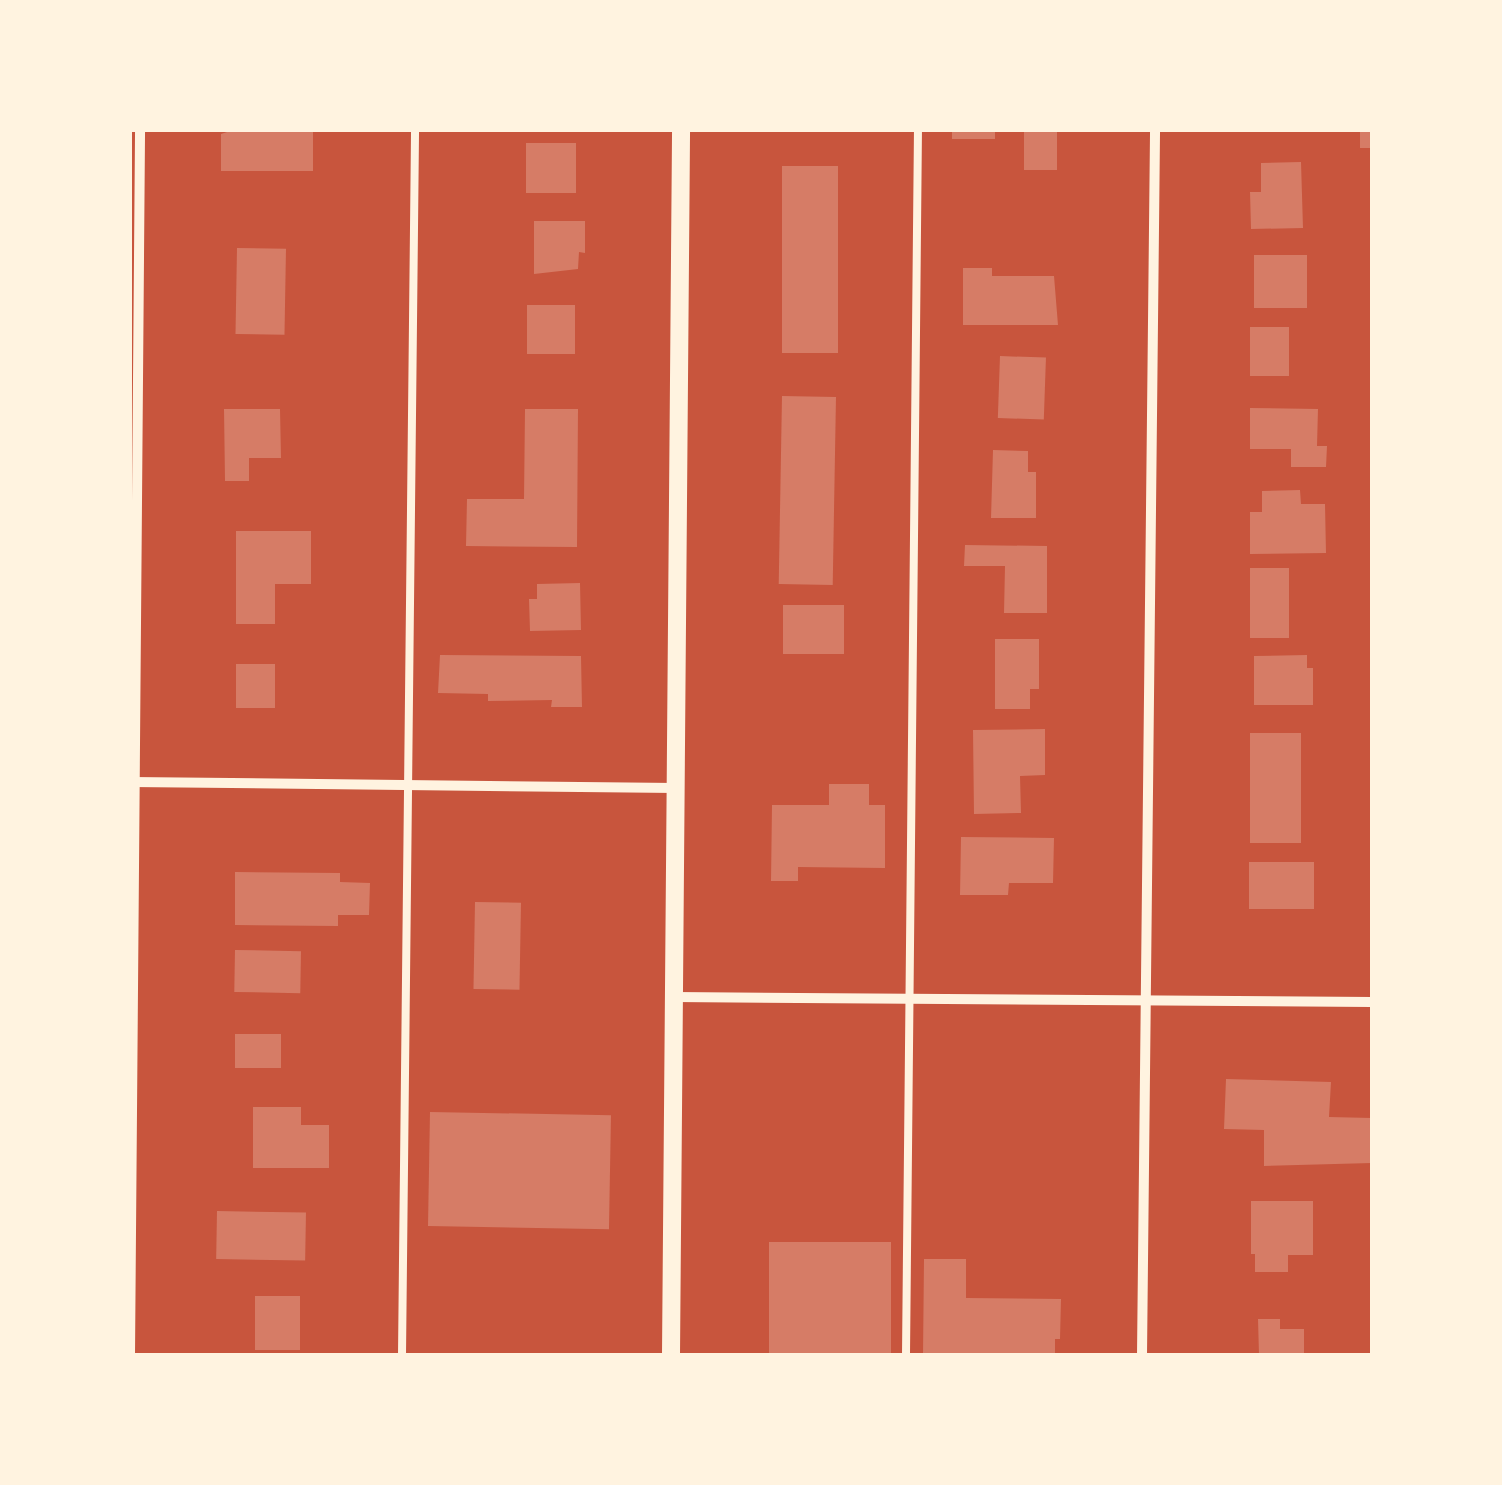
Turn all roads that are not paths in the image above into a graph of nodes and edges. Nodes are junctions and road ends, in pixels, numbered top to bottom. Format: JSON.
{"nodes":[{"id":1,"x":140,"y":130,"type":"edge"},
{"id":2,"x":415,"y":130,"type":"edge"},
{"id":3,"x":682,"y":130,"type":"edge"},
{"id":4,"x":918,"y":130,"type":"edge"},
{"id":5,"x":1155,"y":130,"type":"edge"},
{"id":6,"x":132,"y":782,"type":"edge"},
{"id":7,"x":406,"y":785,"type":"junction"},
{"id":8,"x":676,"y":788,"type":"junction"},
{"id":9,"x":674,"y":997,"type":"junction"},
{"id":10,"x":910,"y":998,"type":"junction"},
{"id":11,"x":1145,"y":1000,"type":"junction"},
{"id":12,"x":1372,"y":1002,"type":"edge"},
{"id":13,"x":130,"y":1355,"type":"edge"},
{"id":14,"x":402,"y":1355,"type":"edge"},
{"id":15,"x":671,"y":1355,"type":"edge"},
{"id":16,"x":906,"y":1355,"type":"edge"},
{"id":17,"x":1142,"y":1355,"type":"edge"}],
"edges":[{"from":1,"to":6,"type":"street"},
{"from":2,"to":7,"type":"lane"},
{"from":3,"to":8,"type":"street"},
{"from":4,"to":10,"type":"lane"},
{"from":5,"to":11,"type":"street"},
{"from":6,"to":7,"type":"street"},
{"from":6,"to":13,"type":"street"},
{"from":7,"to":8,"type":"street"},
{"from":7,"to":14,"type":"lane"},
{"from":8,"to":9,"type":"street"},
{"from":9,"to":10,"type":"street"},
{"from":9,"to":15,"type":"street"},
{"from":10,"to":11,"type":"street"},
{"from":10,"to":16,"type":"lane"},
{"from":11,"to":12,"type":"street"},
{"from":11,"to":17,"type":"street"}]}
